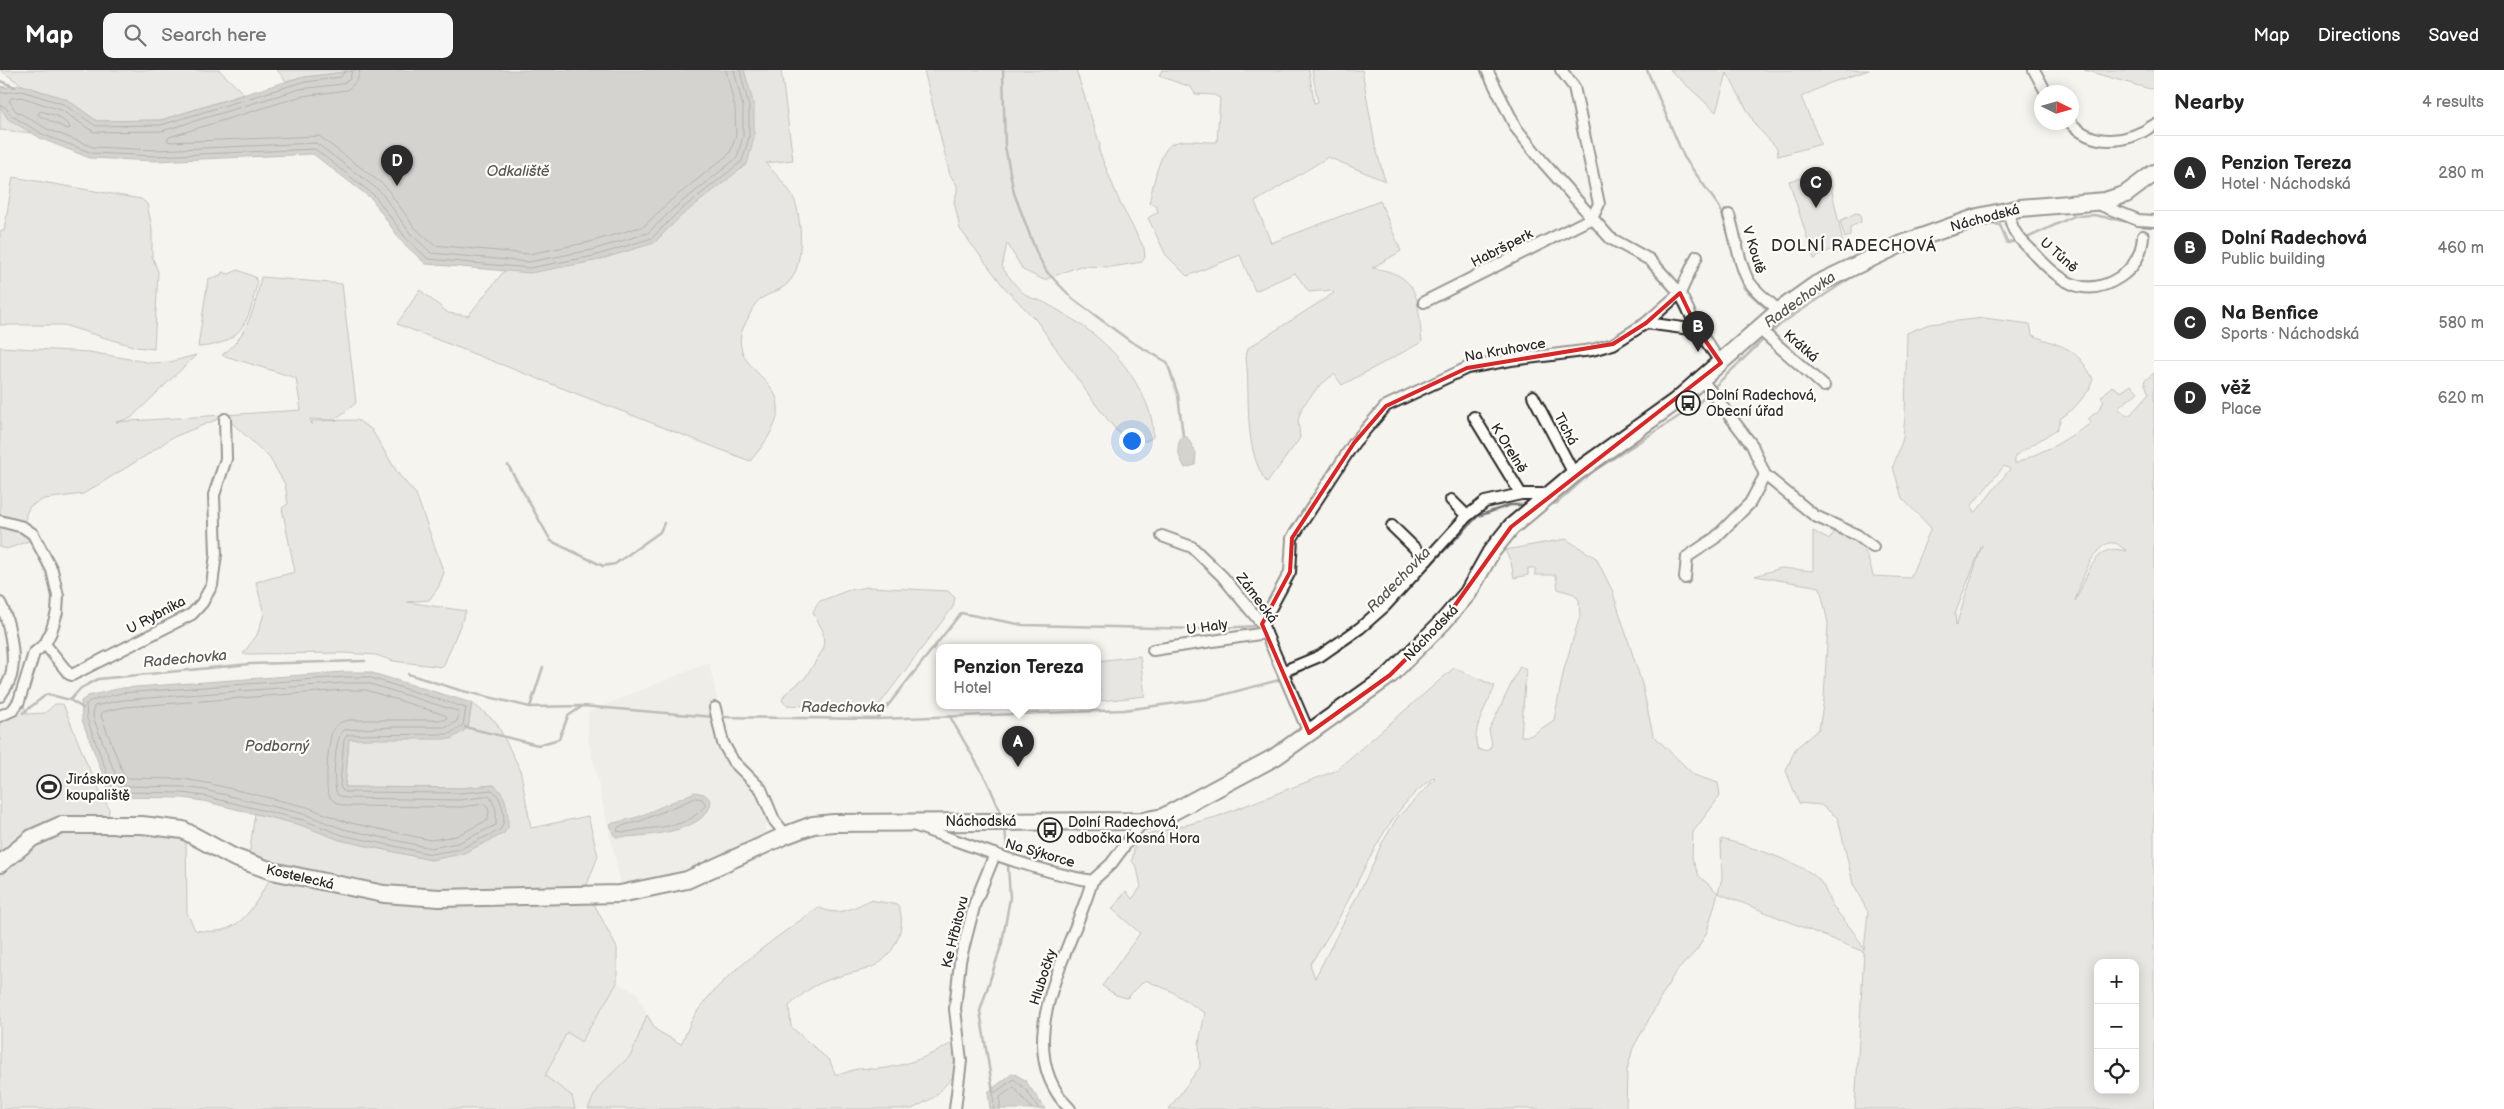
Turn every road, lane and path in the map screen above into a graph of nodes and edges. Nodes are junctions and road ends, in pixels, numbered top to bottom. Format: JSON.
{"nodes":[{"id":1,"x":1487,"y":70,"type":"edge"},
{"id":2,"x":1561,"y":70,"type":"edge"},
{"id":3,"x":2034,"y":70,"type":"edge"},
{"id":4,"x":2042,"y":85,"type":"edge"},
{"id":5,"x":2154,"y":125,"type":"edge"},
{"id":6,"x":2077,"y":130,"type":"edge"},
{"id":7,"x":2154,"y":173,"type":"edge"},
{"id":8,"x":2095,"y":203,"type":"junction"},
{"id":9,"x":2008,"y":210,"type":"junction"},
{"id":10,"x":1729,"y":215,"type":"dead end"},
{"id":11,"x":1592,"y":218,"type":"junction"},
{"id":12,"x":2154,"y":221,"type":"edge"},
{"id":13,"x":2143,"y":236,"type":"dead end"},
{"id":14,"x":1697,"y":256,"type":"dead end"},
{"id":15,"x":1680,"y":293,"type":"junction"},
{"id":16,"x":1424,"y":302,"type":"dead end"},
{"id":17,"x":1779,"y":311,"type":"junction"},
{"id":18,"x":1646,"y":323,"type":"junction"},
{"id":19,"x":1758,"y":328,"type":"junction"},
{"id":20,"x":1698,"y":330,"type":"junction"},
{"id":21,"x":1721,"y":363,"type":"junction"},
{"id":22,"x":1702,"y":380,"type":"junction"},
{"id":23,"x":1824,"y":386,"type":"dead end"},
{"id":24,"x":1532,"y":396,"type":"dead end"},
{"id":25,"x":1474,"y":417,"type":"dead end"},
{"id":26,"x":225,"y":419,"type":"dead end"},
{"id":27,"x":1574,"y":474,"type":"junction"},
{"id":28,"x":1766,"y":475,"type":"junction"},
{"id":29,"x":1521,"y":494,"type":"junction"},
{"id":30,"x":1550,"y":494,"type":"junction"},
{"id":31,"x":1451,"y":500,"type":"dead end"},
{"id":32,"x":1467,"y":516,"type":"junction"},
{"id":33,"x":0,"y":521,"type":"edge"},
{"id":34,"x":1392,"y":526,"type":"dead end"},
{"id":35,"x":1162,"y":536,"type":"dead end"},
{"id":36,"x":1873,"y":548,"type":"dead end"},
{"id":37,"x":1427,"y":560,"type":"junction"},
{"id":38,"x":1685,"y":578,"type":"dead end"},
{"id":39,"x":0,"y":603,"type":"edge"},
{"id":40,"x":4,"y":623,"type":"edge"},
{"id":41,"x":1264,"y":628,"type":"junction"},
{"id":42,"x":45,"y":644,"type":"junction"},
{"id":43,"x":1153,"y":650,"type":"dead end"},
{"id":44,"x":1284,"y":671,"type":"junction"},
{"id":45,"x":0,"y":696,"type":"edge"},
{"id":46,"x":715,"y":710,"type":"dead end"},
{"id":47,"x":0,"y":716,"type":"edge"},
{"id":48,"x":1308,"y":733,"type":"junction"},
{"id":49,"x":1143,"y":821,"type":"junction"},
{"id":50,"x":905,"y":822,"type":"junction"},
{"id":51,"x":786,"y":835,"type":"junction"},
{"id":52,"x":995,"y":854,"type":"junction"},
{"id":53,"x":0,"y":864,"type":"edge"},
{"id":54,"x":1092,"y":881,"type":"junction"},
{"id":55,"x":620,"y":894,"type":"joint"},
{"id":56,"x":955,"y":1109,"type":"edge"},
{"id":57,"x":1070,"y":1109,"type":"edge"}],
"edges":[{"from":1,"to":11,"type":"street"},
{"from":2,"to":11,"type":"street"},
{"from":3,"to":4,"type":"street"},
{"from":5,"to":6,"type":"street"},
{"from":7,"to":8,"type":"main road","name":"Náchodská"},
{"from":8,"to":9,"type":"main road","name":"Náchodská"},
{"from":8,"to":12,"type":"street"},
{"from":9,"to":13,"type":"street","name":"U Tůně"},
{"from":9,"to":17,"type":"main road","name":"Náchodská"},
{"from":10,"to":17,"type":"street","name":"V Koutě"},
{"from":11,"to":15,"type":"street"},
{"from":11,"to":16,"type":"street","name":"Habršperk"},
{"from":14,"to":15,"type":"street","name":"Na Kruhovce"},
{"from":15,"to":18,"type":"street","name":"Na Kruhovce"},
{"from":15,"to":20,"type":"street"},
{"from":17,"to":19,"type":"main road","name":"Náchodská"},
{"from":18,"to":20,"type":"street"},
{"from":18,"to":41,"type":"street","name":"Na Kruhovce"},
{"from":19,"to":21,"type":"main road","name":"Náchodská"},
{"from":19,"to":23,"type":"street","name":"Krátká"},
{"from":20,"to":21,"type":"street"},
{"from":21,"to":22,"type":"main road","name":"Náchodská"},
{"from":22,"to":27,"type":"main road","name":"Náchodská"},
{"from":22,"to":28,"type":"street"},
{"from":24,"to":27,"type":"street","name":"Tichá"},
{"from":25,"to":29,"type":"street","name":"K Orelně"},
{"from":26,"to":42,"type":"street","name":"U Rybníka"},
{"from":27,"to":30,"type":"main road","name":"Náchodská"},
{"from":28,"to":36,"type":"street"},
{"from":28,"to":38,"type":"street"},
{"from":29,"to":30,"type":"street"},
{"from":29,"to":32,"type":"street"},
{"from":30,"to":48,"type":"main road","name":"Náchodská"},
{"from":31,"to":32,"type":"street"},
{"from":32,"to":37,"type":"street"},
{"from":33,"to":42,"type":"street"},
{"from":34,"to":37,"type":"street"},
{"from":35,"to":41,"type":"street","name":"Zámecká"},
{"from":37,"to":44,"type":"street"},
{"from":39,"to":40,"type":"street"},
{"from":40,"to":45,"type":"street"},
{"from":41,"to":43,"type":"street","name":"U Haly"},
{"from":41,"to":44,"type":"street","name":"Zámecká"},
{"from":42,"to":47,"type":"street"},
{"from":44,"to":48,"type":"street","name":"Zámecká"},
{"from":46,"to":51,"type":"street"},
{"from":48,"to":49,"type":"main road","name":"Náchodská"},
{"from":49,"to":50,"type":"main road","name":"Náchodská"},
{"from":49,"to":54,"type":"street"},
{"from":50,"to":51,"type":"main road","name":"Náchodská"},
{"from":50,"to":52,"type":"street","name":"Na Sýkorce"},
{"from":51,"to":55,"type":"main road","name":"Náchodská"},
{"from":52,"to":54,"type":"street","name":"Na Sýkorce"},
{"from":52,"to":56,"type":"street","name":"Ke Hřbitovu"},
{"from":53,"to":55,"type":"main road","name":"Kostelecká"},
{"from":54,"to":57,"type":"street","name":"Hlubočky"}]}
